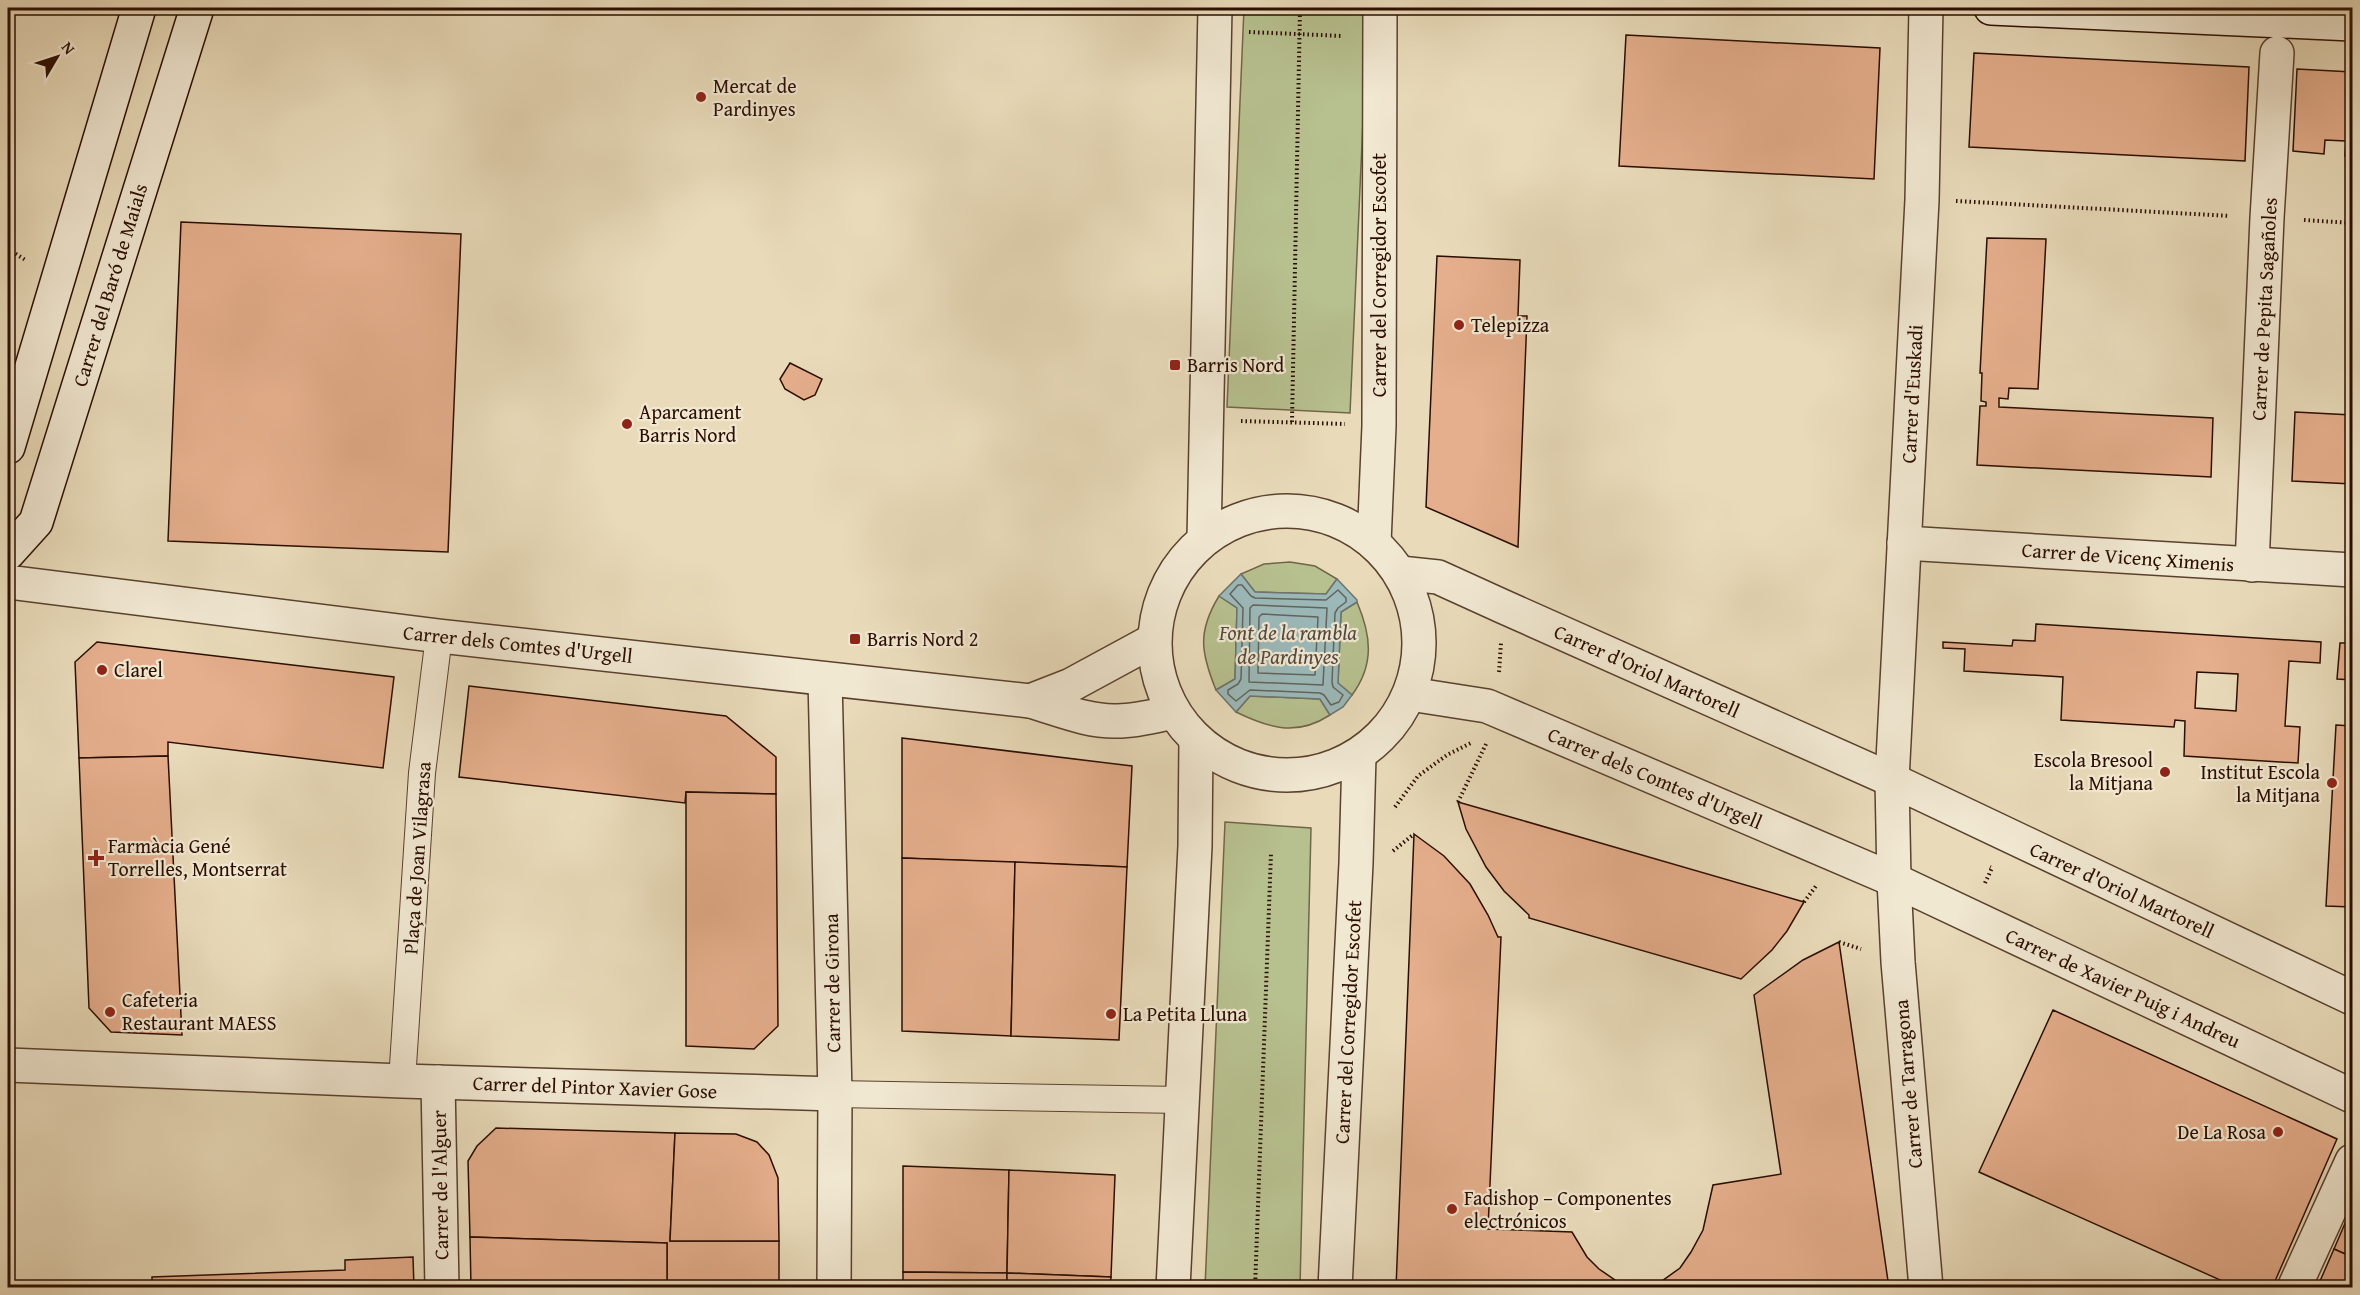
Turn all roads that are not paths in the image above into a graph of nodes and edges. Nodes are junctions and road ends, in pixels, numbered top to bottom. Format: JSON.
{"nodes":[{"id":1,"x":139,"y":8,"type":"edge"},
{"id":2,"x":197,"y":8,"type":"edge"},
{"id":3,"x":1926,"y":8,"type":"edge"},
{"id":4,"x":1991,"y":8,"type":"edge"},
{"id":5,"x":1215,"y":19,"type":"edge"},
{"id":6,"x":1380,"y":22,"type":"edge"},
{"id":7,"x":2352,"y":24,"type":"edge"},
{"id":8,"x":2277,"y":53,"type":"dead end"},
{"id":9,"x":8,"y":447,"type":"edge"},
{"id":10,"x":1204,"y":539,"type":"junction"},
{"id":11,"x":1374,"y":543,"type":"junction"},
{"id":12,"x":1904,"y":543,"type":"junction"},
{"id":13,"x":8,"y":553,"type":"edge"},
{"id":14,"x":2252,"y":565,"type":"junction"},
{"id":15,"x":2352,"y":570,"type":"edge"},
{"id":16,"x":1400,"y":573,"type":"junction"},
{"id":17,"x":8,"y":582,"type":"edge"},
{"id":18,"x":439,"y":636,"type":"junction"},
{"id":19,"x":1154,"y":640,"type":"junction"},
{"id":20,"x":825,"y":679,"type":"junction"},
{"id":21,"x":1410,"y":694,"type":"junction"},
{"id":22,"x":1030,"y":701,"type":"junction"},
{"id":23,"x":1173,"y":712,"type":"junction"},
{"id":24,"x":1196,"y":740,"type":"junction"},
{"id":25,"x":1359,"y":756,"type":"junction"},
{"id":26,"x":1892,"y":780,"type":"junction"},
{"id":27,"x":1894,"y":880,"type":"junction"},
{"id":28,"x":2352,"y":998,"type":"edge"},
{"id":29,"x":8,"y":1065,"type":"edge"},
{"id":30,"x":402,"y":1081,"type":"junction"},
{"id":31,"x":438,"y":1082,"type":"junction"},
{"id":32,"x":835,"y":1094,"type":"junction"},
{"id":33,"x":2352,"y":1096,"type":"edge"},
{"id":34,"x":1182,"y":1100,"type":"junction"},
{"id":35,"x":2352,"y":1161,"type":"edge"},
{"id":36,"x":442,"y":1287,"type":"edge"},
{"id":37,"x":834,"y":1287,"type":"edge"},
{"id":38,"x":1173,"y":1287,"type":"edge"},
{"id":39,"x":1335,"y":1287,"type":"edge"},
{"id":40,"x":1926,"y":1287,"type":"edge"},
{"id":41,"x":2294,"y":1287,"type":"edge"}],
"edges":[{"from":1,"to":9,"type":"street"},
{"from":2,"to":13,"type":"street","name":"Carrer del Baró de Maials"},
{"from":3,"to":12,"type":"street","name":"Carrer d'Euskadi"},
{"from":4,"to":7,"type":"street"},
{"from":5,"to":10,"type":"street"},
{"from":6,"to":11,"type":"street","name":"Carrer del Corregidor Escofet"},
{"from":8,"to":14,"type":"street","name":"Carrer de Pepita Sagañoles"},
{"from":10,"to":11,"type":"street"},
{"from":10,"to":19,"type":"street"},
{"from":11,"to":16,"type":"street"},
{"from":12,"to":14,"type":"street","name":"Carrer de Vicenç Ximenis"},
{"from":12,"to":26,"type":"street","name":"Carrer d'Euskadi"},
{"from":14,"to":15,"type":"street","name":"Carrer de Vicenç Ximenis"},
{"from":16,"to":21,"type":"street"},
{"from":16,"to":26,"type":"street","name":"Carrer d'Oriol Martorell"},
{"from":17,"to":18,"type":"street","name":"Carrer dels Comtes d'Urgell"},
{"from":18,"to":20,"type":"street","name":"Carrer dels Comtes d'Urgell"},
{"from":18,"to":30,"type":"street","name":"Plaça de Joan Vilagrasa"},
{"from":19,"to":22,"type":"street","name":"Carrer dels Comtes d'Urgell"},
{"from":19,"to":23,"type":"street"},
{"from":20,"to":22,"type":"street","name":"Carrer dels Comtes d'Urgell"},
{"from":20,"to":32,"type":"street","name":"Carrer de Girona"},
{"from":21,"to":25,"type":"street"},
{"from":21,"to":27,"type":"street","name":"Carrer dels Comtes d'Urgell"},
{"from":22,"to":23,"type":"street","name":"Carrer dels Comtes d'Urgell"},
{"from":23,"to":24,"type":"street"},
{"from":24,"to":25,"type":"street"},
{"from":24,"to":34,"type":"street"},
{"from":25,"to":39,"type":"street","name":"Carrer del Corregidor Escofet"},
{"from":26,"to":27,"type":"street"},
{"from":26,"to":28,"type":"street","name":"Carrer d'Oriol Martorell"},
{"from":27,"to":33,"type":"street","name":"Carrer de Xavier Puig i Andreu"},
{"from":27,"to":40,"type":"street","name":"Carrer de Tarragona"},
{"from":29,"to":30,"type":"street","name":"Carrer del Pintor Xavier Gose"},
{"from":30,"to":31,"type":"street","name":"Carrer del Pintor Xavier Gose"},
{"from":31,"to":32,"type":"street","name":"Carrer del Pintor Xavier Gose"},
{"from":31,"to":36,"type":"street","name":"Carrer de l'Alguer"},
{"from":32,"to":34,"type":"street","name":"Carrer del Pintor Xavier Gose"},
{"from":32,"to":37,"type":"street","name":"Carrer de Girona"},
{"from":34,"to":38,"type":"street"},
{"from":35,"to":41,"type":"street"}]}
